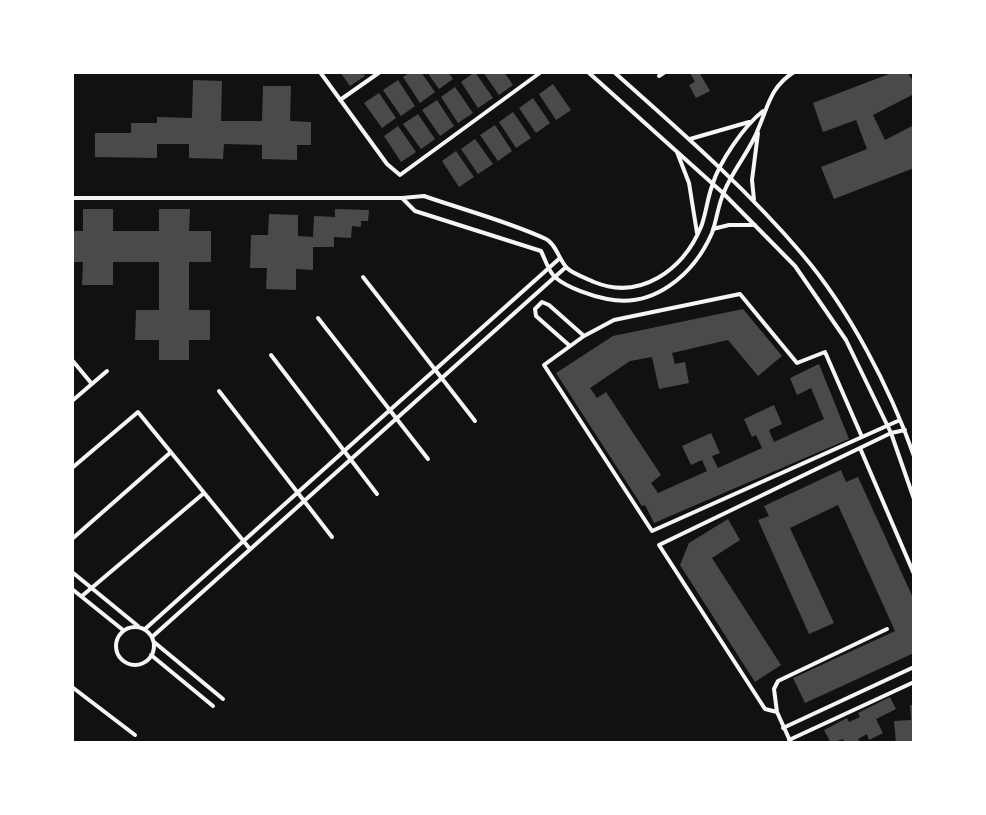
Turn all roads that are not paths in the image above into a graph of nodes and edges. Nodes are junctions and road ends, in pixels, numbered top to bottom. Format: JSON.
{"nodes":[{"id":1,"x":320,"y":72,"type":"edge"},
{"id":2,"x":380,"y":72,"type":"edge"},
{"id":3,"x":541,"y":72,"type":"edge"},
{"id":4,"x":588,"y":72,"type":"edge"},
{"id":5,"x":614,"y":72,"type":"edge"},
{"id":6,"x":665,"y":72,"type":"edge"},
{"id":7,"x":794,"y":72,"type":"edge"},
{"id":8,"x":659,"y":76,"type":"dead end"},
{"id":9,"x":340,"y":100,"type":"junction"},
{"id":10,"x":763,"y":111,"type":"junction"},
{"id":11,"x":750,"y":121,"type":"junction"},
{"id":12,"x":760,"y":127,"type":"junction"},
{"id":13,"x":690,"y":139,"type":"junction"},
{"id":14,"x":676,"y":150,"type":"junction"},
{"id":15,"x":720,"y":168,"type":"junction"},
{"id":16,"x":731,"y":177,"type":"junction"},
{"id":17,"x":712,"y":183,"type":"junction"},
{"id":18,"x":723,"y":193,"type":"junction"},
{"id":19,"x":72,"y":198,"type":"edge"},
{"id":20,"x":402,"y":198,"type":"junction"},
{"id":21,"x":754,"y":201,"type":"junction"},
{"id":22,"x":757,"y":226,"type":"junction"},
{"id":23,"x":713,"y":229,"type":"junction"},
{"id":24,"x":697,"y":235,"type":"junction"},
{"id":25,"x":560,"y":258,"type":"junction"},
{"id":26,"x":566,"y":267,"type":"junction"},
{"id":27,"x":549,"y":268,"type":"junction"},
{"id":28,"x":363,"y":277,"type":"dead end"},
{"id":29,"x":554,"y":277,"type":"junction"},
{"id":30,"x":318,"y":318,"type":"dead end"},
{"id":31,"x":584,"y":336,"type":"junction"},
{"id":32,"x":570,"y":346,"type":"junction"},
{"id":33,"x":271,"y":355,"type":"dead end"},
{"id":34,"x":72,"y":360,"type":"edge"},
{"id":35,"x":435,"y":370,"type":"junction"},
{"id":36,"x":107,"y":371,"type":"dead end"},
{"id":37,"x":442,"y":378,"type":"junction"},
{"id":38,"x":92,"y":384,"type":"junction"},
{"id":39,"x":219,"y":391,"type":"dead end"},
{"id":40,"x":72,"y":401,"type":"edge"},
{"id":41,"x":390,"y":410,"type":"junction"},
{"id":42,"x":396,"y":419,"type":"junction"},
{"id":43,"x":900,"y":420,"type":"junction"},
{"id":44,"x":475,"y":421,"type":"dead end"},
{"id":45,"x":887,"y":425,"type":"junction"},
{"id":46,"x":905,"y":430,"type":"junction"},
{"id":47,"x":891,"y":433,"type":"junction"},
{"id":48,"x":862,"y":437,"type":"junction"},
{"id":49,"x":860,"y":448,"type":"junction"},
{"id":50,"x":344,"y":451,"type":"junction"},
{"id":51,"x":171,"y":452,"type":"junction"},
{"id":52,"x":914,"y":456,"type":"edge"},
{"id":53,"x":428,"y":459,"type":"dead end"},
{"id":54,"x":350,"y":460,"type":"junction"},
{"id":55,"x":72,"y":468,"type":"edge"},
{"id":56,"x":298,"y":492,"type":"junction"},
{"id":57,"x":204,"y":493,"type":"junction"},
{"id":58,"x":377,"y":494,"type":"dead end"},
{"id":59,"x":914,"y":499,"type":"edge"},
{"id":60,"x":304,"y":501,"type":"junction"},
{"id":61,"x":332,"y":537,"type":"dead end"},
{"id":62,"x":72,"y":539,"type":"edge"},
{"id":63,"x":243,"y":541,"type":"junction"},
{"id":64,"x":250,"y":549,"type":"junction"},
{"id":65,"x":72,"y":572,"type":"edge"},
{"id":66,"x":914,"y":574,"type":"edge"},
{"id":67,"x":92,"y":588,"type":"junction"},
{"id":68,"x":72,"y":589,"type":"edge"},
{"id":69,"x":82,"y":596,"type":"junction"},
{"id":70,"x":142,"y":628,"type":"junction"},
{"id":71,"x":887,"y":629,"type":"dead end"},
{"id":72,"x":123,"y":630,"type":"junction"},
{"id":73,"x":153,"y":640,"type":"junction"},
{"id":74,"x":151,"y":655,"type":"junction"},
{"id":75,"x":914,"y":667,"type":"edge"},
{"id":76,"x":914,"y":682,"type":"edge"},
{"id":77,"x":72,"y":687,"type":"edge"},
{"id":78,"x":223,"y":699,"type":"dead end"},
{"id":79,"x":213,"y":706,"type":"dead end"},
{"id":80,"x":777,"y":712,"type":"junction"},
{"id":81,"x":783,"y":728,"type":"junction"},
{"id":82,"x":135,"y":735,"type":"dead end"},
{"id":83,"x":790,"y":741,"type":"edge"}],
"edges":[{"from":1,"to":9,"type":"street"},
{"from":2,"to":9,"type":"street"},
{"from":3,"to":9,"type":"street"},
{"from":4,"to":14,"type":"street"},
{"from":5,"to":13,"type":"street"},
{"from":6,"to":8,"type":"street"},
{"from":7,"to":10,"type":"street"},
{"from":10,"to":11,"type":"street"},
{"from":10,"to":12,"type":"street"},
{"from":11,"to":13,"type":"street"},
{"from":11,"to":15,"type":"street"},
{"from":12,"to":16,"type":"street"},
{"from":12,"to":21,"type":"street"},
{"from":13,"to":15,"type":"street"},
{"from":14,"to":17,"type":"street"},
{"from":14,"to":24,"type":"street"},
{"from":15,"to":16,"type":"street"},
{"from":15,"to":17,"type":"street"},
{"from":16,"to":18,"type":"street"},
{"from":16,"to":21,"type":"street"},
{"from":17,"to":18,"type":"street"},
{"from":17,"to":24,"type":"street"},
{"from":18,"to":22,"type":"street"},
{"from":18,"to":23,"type":"street"},
{"from":19,"to":20,"type":"street"},
{"from":20,"to":25,"type":"street"},
{"from":20,"to":27,"type":"street"},
{"from":21,"to":43,"type":"street"},
{"from":22,"to":23,"type":"street"},
{"from":22,"to":45,"type":"street"},
{"from":23,"to":29,"type":"street"},
{"from":24,"to":26,"type":"street"},
{"from":25,"to":26,"type":"street"},
{"from":25,"to":27,"type":"street"},
{"from":26,"to":29,"type":"street"},
{"from":27,"to":29,"type":"street"},
{"from":27,"to":35,"type":"street"},
{"from":28,"to":35,"type":"street"},
{"from":29,"to":37,"type":"street"},
{"from":30,"to":41,"type":"street"},
{"from":31,"to":32,"type":"street"},
{"from":31,"to":32,"type":"street"},
{"from":31,"to":48,"type":"street"},
{"from":32,"to":48,"type":"street"},
{"from":33,"to":50,"type":"street"},
{"from":34,"to":38,"type":"street"},
{"from":35,"to":37,"type":"street"},
{"from":35,"to":41,"type":"street"},
{"from":36,"to":38,"type":"street"},
{"from":37,"to":42,"type":"street"},
{"from":37,"to":44,"type":"street"},
{"from":38,"to":40,"type":"street"},
{"from":39,"to":56,"type":"street"},
{"from":41,"to":42,"type":"street"},
{"from":41,"to":50,"type":"street"},
{"from":42,"to":53,"type":"street"},
{"from":42,"to":54,"type":"street"},
{"from":43,"to":45,"type":"street"},
{"from":43,"to":46,"type":"street"},
{"from":45,"to":47,"type":"street"},
{"from":45,"to":48,"type":"street"},
{"from":46,"to":47,"type":"street"},
{"from":46,"to":52,"type":"street"},
{"from":47,"to":49,"type":"street"},
{"from":47,"to":59,"type":"street"},
{"from":49,"to":66,"type":"street"},
{"from":49,"to":80,"type":"street"},
{"from":50,"to":54,"type":"street"},
{"from":50,"to":56,"type":"street"},
{"from":51,"to":55,"type":"street"},
{"from":51,"to":57,"type":"street"},
{"from":51,"to":62,"type":"street"},
{"from":54,"to":58,"type":"street"},
{"from":54,"to":60,"type":"street"},
{"from":56,"to":60,"type":"street"},
{"from":56,"to":63,"type":"street"},
{"from":57,"to":63,"type":"street"},
{"from":57,"to":67,"type":"street"},
{"from":60,"to":61,"type":"street"},
{"from":60,"to":64,"type":"street"},
{"from":63,"to":64,"type":"street"},
{"from":63,"to":70,"type":"street"},
{"from":64,"to":73,"type":"street"},
{"from":65,"to":67,"type":"street"},
{"from":67,"to":69,"type":"street"},
{"from":67,"to":70,"type":"street"},
{"from":68,"to":69,"type":"street"},
{"from":69,"to":72,"type":"street"},
{"from":70,"to":72,"type":"street"},
{"from":70,"to":73,"type":"street"},
{"from":71,"to":80,"type":"street"},
{"from":72,"to":74,"type":"street"},
{"from":73,"to":74,"type":"street"},
{"from":73,"to":78,"type":"street"},
{"from":74,"to":79,"type":"street"},
{"from":75,"to":81,"type":"street"},
{"from":76,"to":83,"type":"street"},
{"from":77,"to":82,"type":"street"},
{"from":80,"to":81,"type":"street"},
{"from":81,"to":83,"type":"street"}]}
